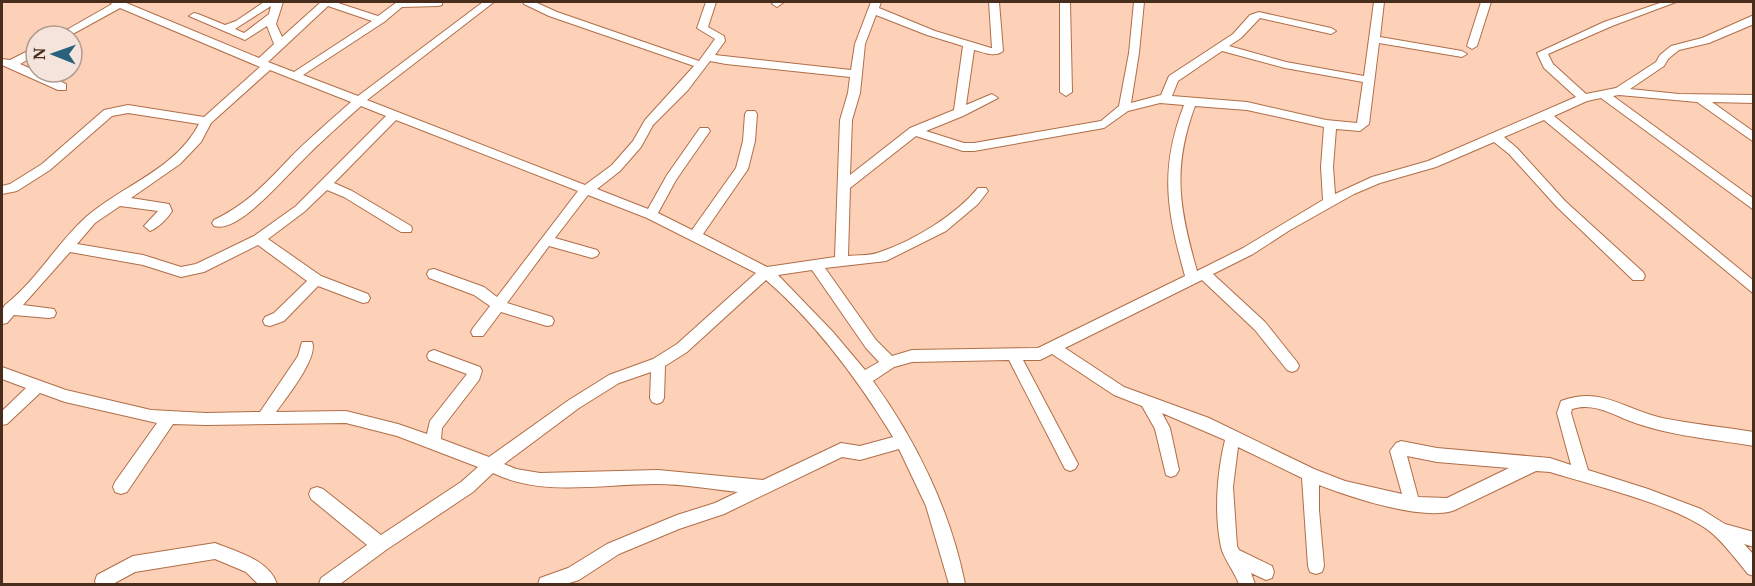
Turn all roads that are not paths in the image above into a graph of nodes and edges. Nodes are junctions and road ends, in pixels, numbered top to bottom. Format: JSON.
{"nodes":[{"id":1,"x":326,"y":2,"type":"edge"},
{"id":2,"x":489,"y":2,"type":"edge"},
{"id":3,"x":528,"y":2,"type":"edge"},
{"id":4,"x":711,"y":2,"type":"edge"},
{"id":5,"x":994,"y":2,"type":"edge"},
{"id":6,"x":1065,"y":2,"type":"edge"},
{"id":7,"x":1139,"y":2,"type":"edge"},
{"id":8,"x":1379,"y":2,"type":"edge"},
{"id":9,"x":1486,"y":2,"type":"edge"},
{"id":10,"x":1671,"y":2,"type":"edge"},
{"id":11,"x":118,"y":3,"type":"edge"},
{"id":12,"x":273,"y":3,"type":"edge"},
{"id":13,"x":401,"y":3,"type":"edge"},
{"id":14,"x":438,"y":3,"type":"dead end"},
{"id":15,"x":874,"y":5,"type":"edge"},
{"id":16,"x":274,"y":15,"type":"junction"},
{"id":17,"x":194,"y":16,"type":"dead end"},
{"id":18,"x":1754,"y":18,"type":"edge"},
{"id":19,"x":380,"y":20,"type":"junction"},
{"id":20,"x":82,"y":24,"type":"edge"},
{"id":21,"x":225,"y":29,"type":"junction"},
{"id":22,"x":1330,"y":31,"type":"dead end"},
{"id":23,"x":1374,"y":39,"type":"junction"},
{"id":24,"x":280,"y":44,"type":"junction"},
{"id":25,"x":969,"y":44,"type":"junction"},
{"id":26,"x":1472,"y":46,"type":"dead end"},
{"id":27,"x":1220,"y":47,"type":"junction"},
{"id":28,"x":1462,"y":54,"type":"dead end"},
{"id":29,"x":24,"y":55,"type":"edge"},
{"id":30,"x":705,"y":61,"type":"junction"},
{"id":31,"x":6,"y":63,"type":"edge"},
{"id":32,"x":265,"y":64,"type":"junction"},
{"id":33,"x":855,"y":74,"type":"junction"},
{"id":34,"x":295,"y":75,"type":"junction"},
{"id":35,"x":1369,"y":80,"type":"junction"},
{"id":36,"x":62,"y":87,"type":"dead end"},
{"id":37,"x":1619,"y":91,"type":"junction"},
{"id":38,"x":1066,"y":92,"type":"dead end"},
{"id":39,"x":1601,"y":93,"type":"junction"},
{"id":40,"x":992,"y":98,"type":"dead end"},
{"id":41,"x":1166,"y":98,"type":"junction"},
{"id":42,"x":1584,"y":98,"type":"junction"},
{"id":43,"x":1699,"y":98,"type":"junction"},
{"id":44,"x":1754,"y":99,"type":"edge"},
{"id":45,"x":359,"y":101,"type":"junction"},
{"id":46,"x":1191,"y":102,"type":"junction"},
{"id":47,"x":1124,"y":108,"type":"junction"},
{"id":48,"x":958,"y":113,"type":"junction"},
{"id":49,"x":751,"y":114,"type":"dead end"},
{"id":50,"x":393,"y":116,"type":"junction"},
{"id":51,"x":1547,"y":116,"type":"junction"},
{"id":52,"x":206,"y":121,"type":"junction"},
{"id":53,"x":1330,"y":124,"type":"junction"},
{"id":54,"x":704,"y":131,"type":"dead end"},
{"id":55,"x":914,"y":131,"type":"junction"},
{"id":56,"x":1495,"y":136,"type":"junction"},
{"id":57,"x":1754,"y":138,"type":"edge"},
{"id":58,"x":325,"y":184,"type":"junction"},
{"id":59,"x":844,"y":186,"type":"junction"},
{"id":60,"x":2,"y":190,"type":"edge"},
{"id":61,"x":586,"y":190,"type":"junction"},
{"id":62,"x":982,"y":191,"type":"dead end"},
{"id":63,"x":117,"y":201,"type":"junction"},
{"id":64,"x":1329,"y":202,"type":"junction"},
{"id":65,"x":1754,"y":206,"type":"edge"},
{"id":66,"x":651,"y":216,"type":"junction"},
{"id":67,"x":218,"y":223,"type":"dead end"},
{"id":68,"x":150,"y":226,"type":"dead end"},
{"id":69,"x":406,"y":229,"type":"dead end"},
{"id":70,"x":694,"y":237,"type":"junction"},
{"id":71,"x":259,"y":239,"type":"junction"},
{"id":72,"x":548,"y":241,"type":"junction"},
{"id":73,"x":68,"y":247,"type":"junction"},
{"id":74,"x":592,"y":253,"type":"dead end"},
{"id":75,"x":841,"y":261,"type":"junction"},
{"id":76,"x":815,"y":265,"type":"junction"},
{"id":77,"x":766,"y":272,"type":"junction"},
{"id":78,"x":434,"y":274,"type":"dead end"},
{"id":79,"x":1197,"y":275,"type":"junction"},
{"id":80,"x":1638,"y":276,"type":"dead end"},
{"id":81,"x":316,"y":279,"type":"junction"},
{"id":82,"x":1754,"y":289,"type":"edge"},
{"id":83,"x":363,"y":298,"type":"dead end"},
{"id":84,"x":500,"y":306,"type":"junction"},
{"id":85,"x":49,"y":313,"type":"dead end"},
{"id":86,"x":6,"y":314,"type":"edge"},
{"id":87,"x":270,"y":321,"type":"dead end"},
{"id":88,"x":547,"y":321,"type":"dead end"},
{"id":89,"x":478,"y":332,"type":"dead end"},
{"id":90,"x":307,"y":346,"type":"dead end"},
{"id":91,"x":1054,"y":348,"type":"junction"},
{"id":92,"x":1013,"y":355,"type":"junction"},
{"id":93,"x":434,"y":356,"type":"dead end"},
{"id":94,"x":658,"y":363,"type":"junction"},
{"id":95,"x":890,"y":363,"type":"junction"},
{"id":96,"x":1292,"y":366,"type":"dead end"},
{"id":97,"x":2,"y":373,"type":"edge"},
{"id":98,"x":865,"y":378,"type":"junction"},
{"id":99,"x":38,"y":386,"type":"junction"},
{"id":100,"x":657,"y":398,"type":"dead end"},
{"id":101,"x":1148,"y":404,"type":"junction"},
{"id":102,"x":265,"y":416,"type":"junction"},
{"id":103,"x":170,"y":417,"type":"junction"},
{"id":104,"x":2,"y":419,"type":"edge"},
{"id":105,"x":1233,"y":436,"type":"junction"},
{"id":106,"x":1754,"y":439,"type":"edge"},
{"id":107,"x":904,"y":441,"type":"junction"},
{"id":108,"x":433,"y":443,"type":"junction"},
{"id":109,"x":1070,"y":464,"type":"dead end"},
{"id":110,"x":1535,"y":464,"type":"junction"},
{"id":111,"x":491,"y":465,"type":"junction"},
{"id":112,"x":1170,"y":470,"type":"dead end"},
{"id":113,"x":1309,"y":474,"type":"junction"},
{"id":114,"x":1581,"y":474,"type":"junction"},
{"id":115,"x":121,"y":487,"type":"dead end"},
{"id":116,"x":765,"y":487,"type":"junction"},
{"id":117,"x":317,"y":494,"type":"dead end"},
{"id":118,"x":1412,"y":504,"type":"junction"},
{"id":119,"x":1719,"y":529,"type":"junction"},
{"id":120,"x":1754,"y":540,"type":"edge"},
{"id":121,"x":380,"y":546,"type":"junction"},
{"id":122,"x":1234,"y":555,"type":"junction"},
{"id":123,"x":1316,"y":566,"type":"dead end"},
{"id":124,"x":1754,"y":568,"type":"edge"},
{"id":125,"x":1266,"y":572,"type":"dead end"},
{"id":126,"x":103,"y":581,"type":"dead end"},
{"id":127,"x":269,"y":585,"type":"edge"},
{"id":128,"x":327,"y":585,"type":"edge"},
{"id":129,"x":546,"y":585,"type":"edge"},
{"id":130,"x":957,"y":585,"type":"edge"},
{"id":131,"x":1247,"y":585,"type":"edge"}],
"edges":[{"from":1,"to":19,"type":"street"},
{"from":1,"to":24,"type":"street"},
{"from":2,"to":45,"type":"street"},
{"from":3,"to":30,"type":"street"},
{"from":4,"to":30,"type":"street"},
{"from":5,"to":25,"type":"street"},
{"from":6,"to":38,"type":"street"},
{"from":7,"to":47,"type":"street"},
{"from":8,"to":23,"type":"street"},
{"from":9,"to":26,"type":"street"},
{"from":10,"to":42,"type":"street"},
{"from":11,"to":20,"type":"street"},
{"from":11,"to":32,"type":"street"},
{"from":12,"to":16,"type":"street"},
{"from":12,"to":21,"type":"street"},
{"from":13,"to":14,"type":"street"},
{"from":13,"to":19,"type":"street"},
{"from":15,"to":25,"type":"street"},
{"from":15,"to":33,"type":"street"},
{"from":16,"to":21,"type":"street"},
{"from":16,"to":24,"type":"street"},
{"from":17,"to":21,"type":"street"},
{"from":18,"to":37,"type":"street"},
{"from":19,"to":34,"type":"street"},
{"from":22,"to":27,"type":"street"},
{"from":23,"to":28,"type":"street"},
{"from":23,"to":35,"type":"street"},
{"from":24,"to":32,"type":"street"},
{"from":25,"to":48,"type":"street"},
{"from":27,"to":35,"type":"street"},
{"from":27,"to":41,"type":"street"},
{"from":29,"to":31,"type":"street"},
{"from":30,"to":33,"type":"street"},
{"from":30,"to":61,"type":"street"},
{"from":31,"to":36,"type":"street"},
{"from":32,"to":34,"type":"street"},
{"from":32,"to":52,"type":"street"},
{"from":33,"to":59,"type":"street"},
{"from":34,"to":45,"type":"street"},
{"from":35,"to":53,"type":"street"},
{"from":37,"to":39,"type":"street"},
{"from":37,"to":43,"type":"street"},
{"from":39,"to":42,"type":"street"},
{"from":39,"to":65,"type":"street"},
{"from":40,"to":48,"type":"street"},
{"from":41,"to":46,"type":"street"},
{"from":41,"to":47,"type":"street"},
{"from":42,"to":51,"type":"street"},
{"from":43,"to":44,"type":"street"},
{"from":43,"to":57,"type":"street"},
{"from":45,"to":50,"type":"street"},
{"from":45,"to":67,"type":"street"},
{"from":46,"to":53,"type":"street"},
{"from":46,"to":79,"type":"street"},
{"from":47,"to":55,"type":"street"},
{"from":48,"to":55,"type":"street"},
{"from":49,"to":70,"type":"street"},
{"from":50,"to":58,"type":"street"},
{"from":50,"to":61,"type":"street"},
{"from":51,"to":56,"type":"street"},
{"from":51,"to":82,"type":"street"},
{"from":52,"to":60,"type":"street"},
{"from":52,"to":63,"type":"street"},
{"from":53,"to":64,"type":"street"},
{"from":54,"to":66,"type":"street"},
{"from":55,"to":59,"type":"street"},
{"from":56,"to":64,"type":"street"},
{"from":56,"to":80,"type":"street"},
{"from":58,"to":69,"type":"street"},
{"from":58,"to":71,"type":"street"},
{"from":59,"to":75,"type":"street"},
{"from":61,"to":66,"type":"street"},
{"from":61,"to":72,"type":"street"},
{"from":62,"to":75,"type":"street"},
{"from":63,"to":68,"type":"street"},
{"from":63,"to":73,"type":"street"},
{"from":64,"to":79,"type":"street"},
{"from":66,"to":70,"type":"street"},
{"from":70,"to":77,"type":"street"},
{"from":71,"to":73,"type":"street"},
{"from":71,"to":81,"type":"street"},
{"from":72,"to":74,"type":"street"},
{"from":72,"to":84,"type":"street"},
{"from":73,"to":86,"type":"street"},
{"from":75,"to":76,"type":"street"},
{"from":76,"to":77,"type":"street"},
{"from":76,"to":95,"type":"street"},
{"from":77,"to":94,"type":"street"},
{"from":77,"to":98,"type":"street"},
{"from":78,"to":84,"type":"street"},
{"from":79,"to":91,"type":"street"},
{"from":79,"to":96,"type":"street"},
{"from":81,"to":83,"type":"street"},
{"from":81,"to":87,"type":"street"},
{"from":84,"to":88,"type":"street"},
{"from":84,"to":89,"type":"street"},
{"from":85,"to":86,"type":"street"},
{"from":90,"to":102,"type":"street"},
{"from":91,"to":92,"type":"street"},
{"from":91,"to":101,"type":"street"},
{"from":92,"to":95,"type":"street"},
{"from":92,"to":109,"type":"street"},
{"from":93,"to":108,"type":"street"},
{"from":94,"to":100,"type":"street"},
{"from":94,"to":111,"type":"street"},
{"from":95,"to":98,"type":"street"},
{"from":97,"to":99,"type":"street"},
{"from":98,"to":107,"type":"street"},
{"from":99,"to":103,"type":"street"},
{"from":99,"to":104,"type":"street"},
{"from":101,"to":105,"type":"street"},
{"from":101,"to":112,"type":"street"},
{"from":102,"to":103,"type":"street"},
{"from":102,"to":108,"type":"street"},
{"from":103,"to":115,"type":"street"},
{"from":105,"to":113,"type":"street"},
{"from":105,"to":122,"type":"street"},
{"from":106,"to":114,"type":"street"},
{"from":107,"to":116,"type":"street"},
{"from":107,"to":130,"type":"street"},
{"from":108,"to":111,"type":"street"},
{"from":110,"to":114,"type":"street"},
{"from":110,"to":118,"type":"street"},
{"from":110,"to":118,"type":"street"},
{"from":111,"to":116,"type":"street"},
{"from":111,"to":121,"type":"street"},
{"from":113,"to":118,"type":"street"},
{"from":113,"to":123,"type":"street"},
{"from":114,"to":119,"type":"street"},
{"from":116,"to":129,"type":"street"},
{"from":117,"to":121,"type":"street"},
{"from":119,"to":120,"type":"street"},
{"from":119,"to":124,"type":"street"},
{"from":121,"to":128,"type":"street"},
{"from":122,"to":125,"type":"street"},
{"from":122,"to":131,"type":"street"},
{"from":126,"to":127,"type":"street"}]}
